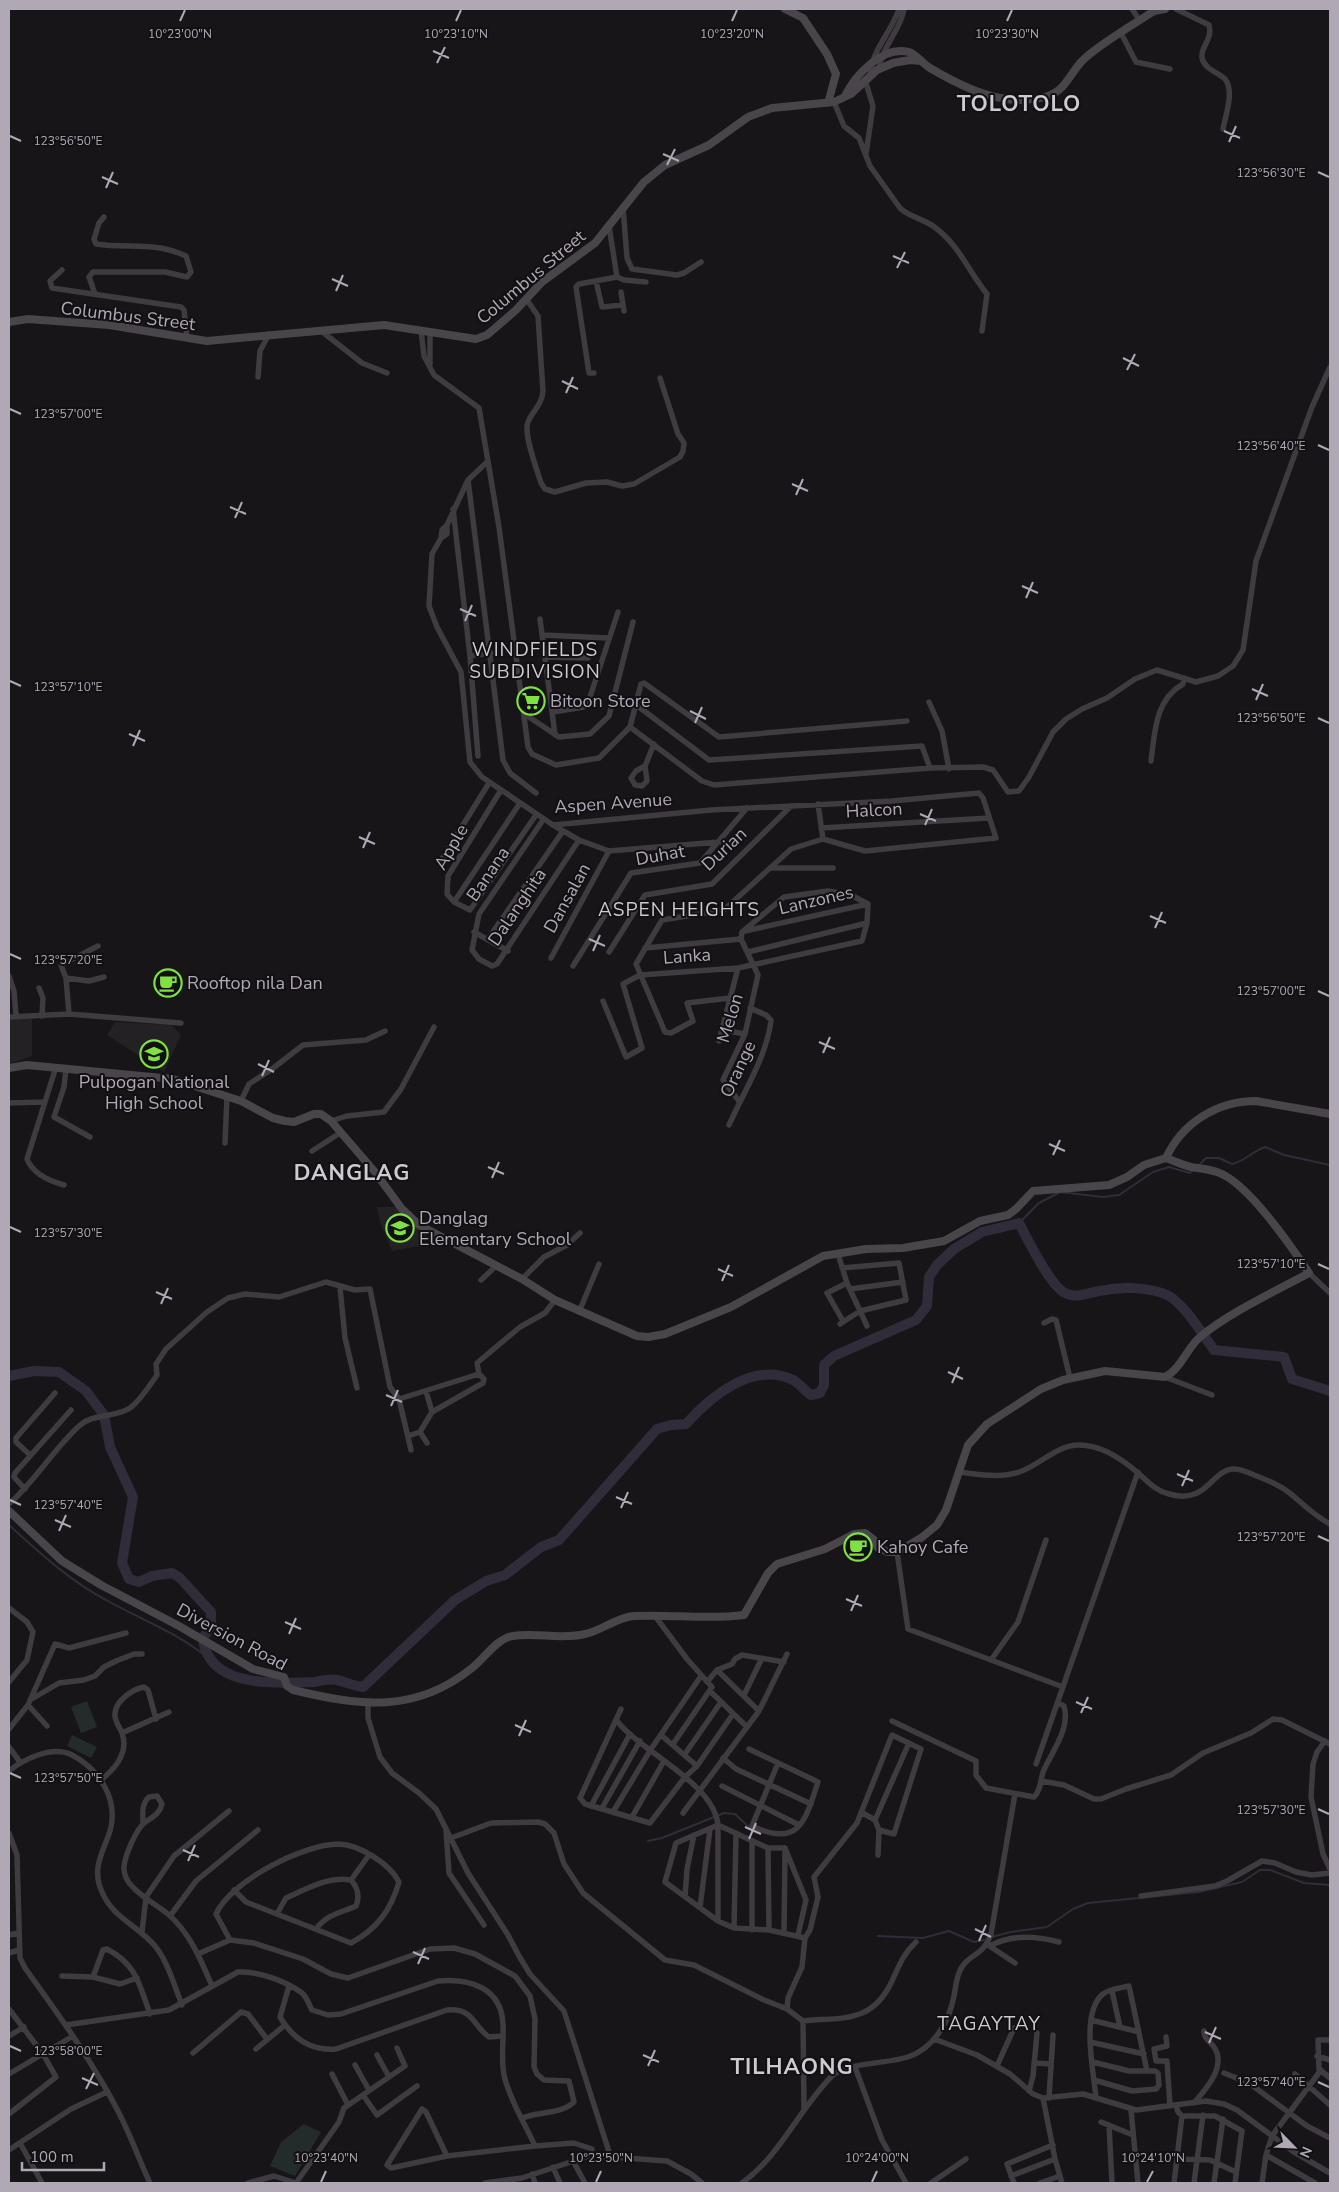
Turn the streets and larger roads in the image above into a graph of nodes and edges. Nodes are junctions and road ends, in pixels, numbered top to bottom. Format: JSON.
{"nodes":[{"id":1,"x":785,"y":9,"type":"edge"},
{"id":2,"x":899,"y":9,"type":"edge"},
{"id":3,"x":904,"y":9,"type":"edge"},
{"id":4,"x":1132,"y":9,"type":"edge"},
{"id":5,"x":1165,"y":9,"type":"edge"},
{"id":6,"x":1176,"y":9,"type":"edge"},
{"id":7,"x":1140,"y":20,"type":"junction"},
{"id":8,"x":893,"y":28,"type":"junction"},
{"id":9,"x":1121,"y":33,"type":"junction"},
{"id":10,"x":880,"y":58,"type":"junction"},
{"id":11,"x":921,"y":61,"type":"junction"},
{"id":12,"x":871,"y":63,"type":"junction"},
{"id":13,"x":879,"y":69,"type":"junction"},
{"id":14,"x":1170,"y":69,"type":"dead end"},
{"id":15,"x":867,"y":78,"type":"junction"},
{"id":16,"x":845,"y":96,"type":"junction"},
{"id":17,"x":831,"y":103,"type":"junction"},
{"id":18,"x":1223,"y":129,"type":"dead end"},
{"id":19,"x":866,"y":156,"type":"junction"},
{"id":20,"x":623,"y":207,"type":"junction"},
{"id":21,"x":104,"y":217,"type":"dead end"},
{"id":22,"x":609,"y":226,"type":"junction"},
{"id":23,"x":701,"y":262,"type":"dead end"},
{"id":24,"x":62,"y":270,"type":"dead end"},
{"id":25,"x":617,"y":277,"type":"junction"},
{"id":26,"x":596,"y":281,"type":"junction"},
{"id":27,"x":646,"y":282,"type":"dead end"},
{"id":28,"x":622,"y":292,"type":"dead end"},
{"id":29,"x":95,"y":294,"type":"junction"},
{"id":30,"x":527,"y":300,"type":"junction"},
{"id":31,"x":9,"y":322,"type":"edge"},
{"id":32,"x":320,"y":329,"type":"junction"},
{"id":33,"x":421,"y":330,"type":"junction"},
{"id":34,"x":982,"y":331,"type":"dead end"},
{"id":35,"x":430,"y":332,"type":"junction"},
{"id":36,"x":269,"y":334,"type":"junction"},
{"id":37,"x":187,"y":337,"type":"junction"},
{"id":38,"x":430,"y":366,"type":"junction"},
{"id":39,"x":1330,"y":367,"type":"edge"},
{"id":40,"x":387,"y":373,"type":"dead end"},
{"id":41,"x":594,"y":373,"type":"dead end"},
{"id":42,"x":258,"y":378,"type":"dead end"},
{"id":43,"x":660,"y":378,"type":"dead end"},
{"id":44,"x":487,"y":462,"type":"junction"},
{"id":45,"x":468,"y":480,"type":"junction"},
{"id":46,"x":453,"y":509,"type":"junction"},
{"id":47,"x":618,"y":612,"type":"dead end"},
{"id":48,"x":540,"y":619,"type":"dead end"},
{"id":49,"x":633,"y":622,"type":"dead end"},
{"id":50,"x":542,"y":635,"type":"junction"},
{"id":51,"x":609,"y":638,"type":"junction"},
{"id":52,"x":491,"y":653,"type":"junction"},
{"id":53,"x":470,"y":656,"type":"junction"},
{"id":54,"x":545,"y":657,"type":"junction"},
{"id":55,"x":588,"y":658,"type":"dead end"},
{"id":56,"x":1184,"y":678,"type":"junction"},
{"id":57,"x":929,"y":702,"type":"dead end"},
{"id":58,"x":635,"y":704,"type":"junction"},
{"id":59,"x":553,"y":712,"type":"junction"},
{"id":60,"x":526,"y":715,"type":"junction"},
{"id":61,"x":907,"y":721,"type":"dead end"},
{"id":62,"x":630,"y":727,"type":"junction"},
{"id":63,"x":555,"y":735,"type":"junction"},
{"id":64,"x":654,"y":744,"type":"junction"},
{"id":65,"x":478,"y":756,"type":"dead end"},
{"id":66,"x":1151,"y":761,"type":"dead end"},
{"id":67,"x":645,"y":766,"type":"dead end"},
{"id":68,"x":930,"y":768,"type":"junction"},
{"id":69,"x":949,"y":769,"type":"junction"},
{"id":70,"x":489,"y":783,"type":"junction"},
{"id":71,"x":501,"y":790,"type":"junction"},
{"id":72,"x":536,"y":793,"type":"dead end"},
{"id":73,"x":520,"y":803,"type":"junction"},
{"id":74,"x":818,"y":804,"type":"junction"},
{"id":75,"x":791,"y":806,"type":"junction"},
{"id":76,"x":747,"y":808,"type":"junction"},
{"id":77,"x":536,"y":815,"type":"junction"},
{"id":78,"x":989,"y":818,"type":"junction"},
{"id":79,"x":543,"y":820,"type":"junction"},
{"id":80,"x":553,"y":825,"type":"junction"},
{"id":81,"x":821,"y":828,"type":"junction"},
{"id":82,"x":563,"y":831,"type":"junction"},
{"id":83,"x":823,"y":839,"type":"junction"},
{"id":84,"x":579,"y":840,"type":"junction"},
{"id":85,"x":719,"y":842,"type":"junction"},
{"id":86,"x":609,"y":851,"type":"junction"},
{"id":87,"x":440,"y":862,"type":"dead end"},
{"id":88,"x":770,"y":868,"type":"junction"},
{"id":89,"x":833,"y":868,"type":"dead end"},
{"id":90,"x":454,"y":902,"type":"junction"},
{"id":91,"x":868,"y":904,"type":"junction"},
{"id":92,"x":867,"y":923,"type":"junction"},
{"id":93,"x":474,"y":932,"type":"junction"},
{"id":94,"x":742,"y":932,"type":"junction"},
{"id":95,"x":488,"y":939,"type":"junction"},
{"id":96,"x":741,"y":939,"type":"junction"},
{"id":97,"x":98,"y":946,"type":"dead end"},
{"id":98,"x":645,"y":948,"type":"junction"},
{"id":99,"x":472,"y":950,"type":"joint"},
{"id":100,"x":508,"y":951,"type":"junction"},
{"id":101,"x":609,"y":952,"type":"dead end"},
{"id":102,"x":748,"y":952,"type":"junction"},
{"id":103,"x":551,"y":958,"type":"dead end"},
{"id":104,"x":753,"y":964,"type":"junction"},
{"id":105,"x":573,"y":966,"type":"dead end"},
{"id":106,"x":738,"y":968,"type":"junction"},
{"id":107,"x":640,"y":974,"type":"junction"},
{"id":108,"x":9,"y":976,"type":"edge"},
{"id":109,"x":104,"y":977,"type":"dead end"},
{"id":110,"x":66,"y":978,"type":"junction"},
{"id":111,"x":39,"y":988,"type":"dead end"},
{"id":112,"x":730,"y":998,"type":"junction"},
{"id":113,"x":603,"y":1001,"type":"dead end"},
{"id":114,"x":750,"y":1008,"type":"junction"},
{"id":115,"x":69,"y":1014,"type":"junction"},
{"id":116,"x":16,"y":1016,"type":"junction"},
{"id":117,"x":42,"y":1016,"type":"junction"},
{"id":118,"x":9,"y":1017,"type":"edge"},
{"id":119,"x":181,"y":1023,"type":"dead end"},
{"id":120,"x":434,"y":1027,"type":"dead end"},
{"id":121,"x":723,"y":1030,"type":"junction"},
{"id":122,"x":385,"y":1031,"type":"dead end"},
{"id":123,"x":745,"y":1034,"type":"junction"},
{"id":124,"x":719,"y":1041,"type":"dead end"},
{"id":125,"x":9,"y":1068,"type":"edge"},
{"id":126,"x":56,"y":1068,"type":"junction"},
{"id":127,"x":66,"y":1069,"type":"junction"},
{"id":128,"x":227,"y":1096,"type":"junction"},
{"id":129,"x":241,"y":1101,"type":"junction"},
{"id":130,"x":740,"y":1101,"type":"junction"},
{"id":131,"x":44,"y":1102,"type":"junction"},
{"id":132,"x":9,"y":1103,"type":"edge"},
{"id":133,"x":1330,"y":1114,"type":"edge"},
{"id":134,"x":729,"y":1125,"type":"dead end"},
{"id":135,"x":336,"y":1126,"type":"junction"},
{"id":136,"x":90,"y":1136,"type":"dead end"},
{"id":137,"x":225,"y":1143,"type":"dead end"},
{"id":138,"x":312,"y":1151,"type":"dead end"},
{"id":139,"x":1166,"y":1158,"type":"junction"},
{"id":140,"x":64,"y":1185,"type":"dead end"},
{"id":141,"x":580,"y":1234,"type":"dead end"},
{"id":142,"x":838,"y":1254,"type":"junction"},
{"id":143,"x":599,"y":1264,"type":"dead end"},
{"id":144,"x":495,"y":1267,"type":"junction"},
{"id":145,"x":842,"y":1268,"type":"junction"},
{"id":146,"x":1309,"y":1272,"type":"junction"},
{"id":147,"x":522,"y":1279,"type":"junction"},
{"id":148,"x":481,"y":1280,"type":"dead end"},
{"id":149,"x":903,"y":1282,"type":"junction"},
{"id":150,"x":847,"y":1283,"type":"junction"},
{"id":151,"x":340,"y":1287,"type":"junction"},
{"id":152,"x":850,"y":1289,"type":"junction"},
{"id":153,"x":1330,"y":1293,"type":"edge"},
{"id":154,"x":555,"y":1300,"type":"junction"},
{"id":155,"x":860,"y":1311,"type":"junction"},
{"id":156,"x":579,"y":1312,"type":"junction"},
{"id":157,"x":1044,"y":1323,"type":"dead end"},
{"id":158,"x":867,"y":1326,"type":"dead end"},
{"id":159,"x":479,"y":1374,"type":"junction"},
{"id":160,"x":1166,"y":1377,"type":"junction"},
{"id":161,"x":1070,"y":1378,"type":"junction"},
{"id":162,"x":357,"y":1388,"type":"dead end"},
{"id":163,"x":426,"y":1391,"type":"junction"},
{"id":164,"x":55,"y":1393,"type":"dead end"},
{"id":165,"x":1212,"y":1395,"type":"dead end"},
{"id":166,"x":399,"y":1399,"type":"junction"},
{"id":167,"x":71,"y":1410,"type":"dead end"},
{"id":168,"x":432,"y":1412,"type":"junction"},
{"id":169,"x":420,"y":1432,"type":"junction"},
{"id":170,"x":408,"y":1436,"type":"junction"},
{"id":171,"x":427,"y":1443,"type":"dead end"},
{"id":172,"x":411,"y":1450,"type":"dead end"},
{"id":173,"x":30,"y":1455,"type":"junction"},
{"id":174,"x":958,"y":1472,"type":"junction"},
{"id":175,"x":1138,"y":1472,"type":"junction"},
{"id":176,"x":25,"y":1489,"type":"junction"},
{"id":177,"x":9,"y":1504,"type":"edge"},
{"id":178,"x":9,"y":1511,"type":"edge"},
{"id":179,"x":1330,"y":1524,"type":"edge"},
{"id":180,"x":1046,"y":1540,"type":"dead end"},
{"id":181,"x":897,"y":1552,"type":"junction"},
{"id":182,"x":9,"y":1608,"type":"edge"},
{"id":183,"x":655,"y":1616,"type":"junction"},
{"id":184,"x":126,"y":1633,"type":"dead end"},
{"id":185,"x":142,"y":1654,"type":"dead end"},
{"id":186,"x":787,"y":1654,"type":"dead end"},
{"id":187,"x":762,"y":1658,"type":"junction"},
{"id":188,"x":991,"y":1660,"type":"junction"},
{"id":189,"x":784,"y":1662,"type":"junction"},
{"id":190,"x":717,"y":1670,"type":"junction"},
{"id":191,"x":701,"y":1676,"type":"junction"},
{"id":192,"x":9,"y":1682,"type":"edge"},
{"id":193,"x":707,"y":1682,"type":"junction"},
{"id":194,"x":1063,"y":1687,"type":"junction"},
{"id":195,"x":710,"y":1691,"type":"junction"},
{"id":196,"x":744,"y":1695,"type":"junction"},
{"id":197,"x":29,"y":1702,"type":"junction"},
{"id":198,"x":721,"y":1702,"type":"junction"},
{"id":199,"x":1058,"y":1703,"type":"junction"},
{"id":200,"x":368,"y":1704,"type":"junction"},
{"id":201,"x":621,"y":1709,"type":"dead end"},
{"id":202,"x":759,"y":1711,"type":"junction"},
{"id":203,"x":169,"y":1712,"type":"dead end"},
{"id":204,"x":733,"y":1714,"type":"junction"},
{"id":205,"x":156,"y":1719,"type":"junction"},
{"id":206,"x":617,"y":1721,"type":"junction"},
{"id":207,"x":892,"y":1721,"type":"dead end"},
{"id":208,"x":47,"y":1726,"type":"dead end"},
{"id":209,"x":746,"y":1726,"type":"junction"},
{"id":210,"x":9,"y":1729,"type":"edge"},
{"id":211,"x":911,"y":1731,"type":"junction"},
{"id":212,"x":122,"y":1733,"type":"junction"},
{"id":213,"x":630,"y":1734,"type":"junction"},
{"id":214,"x":661,"y":1735,"type":"junction"},
{"id":215,"x":640,"y":1741,"type":"junction"},
{"id":216,"x":907,"y":1742,"type":"junction"},
{"id":217,"x":1327,"y":1742,"type":"edge"},
{"id":218,"x":673,"y":1744,"type":"junction"},
{"id":219,"x":9,"y":1747,"type":"edge"},
{"id":220,"x":651,"y":1749,"type":"junction"},
{"id":221,"x":749,"y":1749,"type":"dead end"},
{"id":222,"x":685,"y":1754,"type":"junction"},
{"id":223,"x":723,"y":1758,"type":"junction"},
{"id":224,"x":664,"y":1761,"type":"junction"},
{"id":225,"x":20,"y":1762,"type":"junction"},
{"id":226,"x":778,"y":1763,"type":"junction"},
{"id":227,"x":1036,"y":1764,"type":"dead end"},
{"id":228,"x":697,"y":1766,"type":"junction"},
{"id":229,"x":9,"y":1771,"type":"edge"},
{"id":230,"x":685,"y":1777,"type":"junction"},
{"id":231,"x":101,"y":1780,"type":"junction"},
{"id":232,"x":1042,"y":1781,"type":"junction"},
{"id":233,"x":769,"y":1784,"type":"junction"},
{"id":234,"x":722,"y":1786,"type":"dead end"},
{"id":235,"x":698,"y":1791,"type":"junction"},
{"id":236,"x":1015,"y":1794,"type":"junction"},
{"id":237,"x":811,"y":1804,"type":"junction"},
{"id":238,"x":591,"y":1806,"type":"junction"},
{"id":239,"x":760,"y":1806,"type":"junction"},
{"id":240,"x":602,"y":1808,"type":"junction"},
{"id":241,"x":229,"y":1811,"type":"dead end"},
{"id":242,"x":613,"y":1812,"type":"junction"},
{"id":243,"x":861,"y":1812,"type":"junction"},
{"id":244,"x":682,"y":1813,"type":"dead end"},
{"id":245,"x":632,"y":1817,"type":"junction"},
{"id":246,"x":875,"y":1820,"type":"junction"},
{"id":247,"x":143,"y":1824,"type":"junction"},
{"id":248,"x":718,"y":1825,"type":"junction"},
{"id":249,"x":799,"y":1825,"type":"junction"},
{"id":250,"x":446,"y":1829,"type":"junction"},
{"id":251,"x":710,"y":1829,"type":"junction"},
{"id":252,"x":258,"y":1830,"type":"dead end"},
{"id":253,"x":879,"y":1830,"type":"junction"},
{"id":254,"x":9,"y":1833,"type":"edge"},
{"id":255,"x":736,"y":1833,"type":"junction"},
{"id":256,"x":694,"y":1835,"type":"junction"},
{"id":257,"x":451,"y":1838,"type":"junction"},
{"id":258,"x":752,"y":1842,"type":"junction"},
{"id":259,"x":768,"y":1848,"type":"junction"},
{"id":260,"x":785,"y":1848,"type":"junction"},
{"id":261,"x":369,"y":1855,"type":"junction"},
{"id":262,"x":878,"y":1855,"type":"dead end"},
{"id":263,"x":1330,"y":1869,"type":"edge"},
{"id":264,"x":1330,"y":1873,"type":"edge"},
{"id":265,"x":351,"y":1880,"type":"junction"},
{"id":266,"x":234,"y":1890,"type":"junction"},
{"id":267,"x":1141,"y":1896,"type":"dead end"},
{"id":268,"x":146,"y":1897,"type":"junction"},
{"id":269,"x":685,"y":1897,"type":"junction"},
{"id":270,"x":700,"y":1907,"type":"junction"},
{"id":271,"x":278,"y":1912,"type":"junction"},
{"id":272,"x":170,"y":1916,"type":"junction"},
{"id":273,"x":718,"y":1921,"type":"junction"},
{"id":274,"x":484,"y":1925,"type":"dead end"},
{"id":275,"x":734,"y":1928,"type":"junction"},
{"id":276,"x":316,"y":1930,"type":"junction"},
{"id":277,"x":752,"y":1930,"type":"junction"},
{"id":278,"x":769,"y":1930,"type":"junction"},
{"id":279,"x":18,"y":1932,"type":"junction"},
{"id":280,"x":142,"y":1932,"type":"junction"},
{"id":281,"x":784,"y":1933,"type":"junction"},
{"id":282,"x":9,"y":1935,"type":"edge"},
{"id":283,"x":798,"y":1935,"type":"junction"},
{"id":284,"x":805,"y":1938,"type":"junction"},
{"id":285,"x":230,"y":1940,"type":"junction"},
{"id":286,"x":916,"y":1942,"type":"dead end"},
{"id":287,"x":1059,"y":1942,"type":"dead end"},
{"id":288,"x":988,"y":1945,"type":"junction"},
{"id":289,"x":19,"y":1950,"type":"junction"},
{"id":290,"x":9,"y":1953,"type":"edge"},
{"id":291,"x":198,"y":1954,"type":"junction"},
{"id":292,"x":1014,"y":1962,"type":"dead end"},
{"id":293,"x":62,"y":1976,"type":"dead end"},
{"id":294,"x":93,"y":1977,"type":"junction"},
{"id":295,"x":137,"y":1978,"type":"junction"},
{"id":296,"x":212,"y":1986,"type":"junction"},
{"id":297,"x":289,"y":1986,"type":"junction"},
{"id":298,"x":1112,"y":1991,"type":"junction"},
{"id":299,"x":182,"y":2004,"type":"junction"},
{"id":300,"x":9,"y":2009,"type":"edge"},
{"id":301,"x":787,"y":2009,"type":"junction"},
{"id":302,"x":150,"y":2014,"type":"junction"},
{"id":303,"x":1090,"y":2020,"type":"junction"},
{"id":304,"x":803,"y":2021,"type":"junction"},
{"id":305,"x":66,"y":2025,"type":"junction"},
{"id":306,"x":285,"y":2026,"type":"junction"},
{"id":307,"x":24,"y":2027,"type":"junction"},
{"id":308,"x":1120,"y":2027,"type":"junction"},
{"id":309,"x":1014,"y":2028,"type":"dead end"},
{"id":310,"x":1204,"y":2030,"type":"dead end"},
{"id":311,"x":1139,"y":2032,"type":"junction"},
{"id":312,"x":1037,"y":2033,"type":"dead end"},
{"id":313,"x":1053,"y":2035,"type":"dead end"},
{"id":314,"x":9,"y":2036,"type":"edge"},
{"id":315,"x":72,"y":2036,"type":"junction"},
{"id":316,"x":503,"y":2036,"type":"junction"},
{"id":317,"x":1166,"y":2037,"type":"dead end"},
{"id":318,"x":267,"y":2039,"type":"junction"},
{"id":319,"x":934,"y":2039,"type":"junction"},
{"id":320,"x":1330,"y":2040,"type":"edge"},
{"id":321,"x":1090,"y":2042,"type":"junction"},
{"id":322,"x":397,"y":2048,"type":"dead end"},
{"id":323,"x":256,"y":2049,"type":"dead end"},
{"id":324,"x":193,"y":2053,"type":"dead end"},
{"id":325,"x":43,"y":2054,"type":"junction"},
{"id":326,"x":1144,"y":2054,"type":"junction"},
{"id":327,"x":377,"y":2055,"type":"dead end"},
{"id":328,"x":1317,"y":2056,"type":"junction"},
{"id":329,"x":1330,"y":2060,"type":"edge"},
{"id":330,"x":1092,"y":2062,"type":"junction"},
{"id":331,"x":1034,"y":2063,"type":"junction"},
{"id":332,"x":1051,"y":2064,"type":"junction"},
{"id":333,"x":355,"y":2066,"type":"dead end"},
{"id":334,"x":997,"y":2066,"type":"junction"},
{"id":335,"x":855,"y":2067,"type":"junction"},
{"id":336,"x":1321,"y":2070,"type":"junction"},
{"id":337,"x":1147,"y":2071,"type":"junction"},
{"id":338,"x":9,"y":2074,"type":"edge"},
{"id":339,"x":332,"y":2074,"type":"dead end"},
{"id":340,"x":1224,"y":2074,"type":"dead end"},
{"id":341,"x":1295,"y":2074,"type":"dead end"},
{"id":342,"x":388,"y":2077,"type":"junction"},
{"id":343,"x":1330,"y":2078,"type":"edge"},
{"id":344,"x":1094,"y":2080,"type":"junction"},
{"id":345,"x":1308,"y":2085,"type":"junction"},
{"id":346,"x":417,"y":2086,"type":"dead end"},
{"id":347,"x":369,"y":2090,"type":"junction"},
{"id":348,"x":1029,"y":2091,"type":"junction"},
{"id":349,"x":107,"y":2092,"type":"junction"},
{"id":350,"x":363,"y":2095,"type":"junction"},
{"id":351,"x":1046,"y":2098,"type":"junction"},
{"id":352,"x":1096,"y":2098,"type":"junction"},
{"id":353,"x":1194,"y":2103,"type":"junction"},
{"id":354,"x":348,"y":2105,"type":"junction"},
{"id":355,"x":1173,"y":2105,"type":"junction"},
{"id":356,"x":1330,"y":2105,"type":"edge"},
{"id":357,"x":804,"y":2110,"type":"junction"},
{"id":358,"x":1131,"y":2110,"type":"junction"},
{"id":359,"x":1288,"y":2113,"type":"junction"},
{"id":360,"x":9,"y":2114,"type":"edge"},
{"id":361,"x":1203,"y":2115,"type":"junction"},
{"id":362,"x":1182,"y":2116,"type":"junction"},
{"id":363,"x":522,"y":2118,"type":"junction"},
{"id":364,"x":1223,"y":2119,"type":"junction"},
{"id":365,"x":1101,"y":2122,"type":"dead end"},
{"id":366,"x":1109,"y":2125,"type":"junction"},
{"id":367,"x":1133,"y":2135,"type":"junction"},
{"id":368,"x":1272,"y":2136,"type":"junction"},
{"id":369,"x":1330,"y":2138,"type":"edge"},
{"id":370,"x":20,"y":2143,"type":"junction"},
{"id":371,"x":1053,"y":2145,"type":"junction"},
{"id":372,"x":535,"y":2146,"type":"junction"},
{"id":373,"x":592,"y":2149,"type":"dead end"},
{"id":374,"x":9,"y":2150,"type":"edge"},
{"id":375,"x":1266,"y":2155,"type":"junction"},
{"id":376,"x":447,"y":2156,"type":"junction"},
{"id":377,"x":611,"y":2158,"type":"junction"},
{"id":378,"x":966,"y":2159,"type":"dead end"},
{"id":379,"x":1055,"y":2159,"type":"junction"},
{"id":380,"x":1177,"y":2159,"type":"junction"},
{"id":381,"x":1197,"y":2159,"type":"junction"},
{"id":382,"x":573,"y":2161,"type":"junction"},
{"id":383,"x":1217,"y":2163,"type":"junction"},
{"id":384,"x":553,"y":2167,"type":"junction"},
{"id":385,"x":1236,"y":2172,"type":"junction"},
{"id":386,"x":1330,"y":2173,"type":"edge"},
{"id":387,"x":532,"y":2174,"type":"junction"},
{"id":388,"x":1011,"y":2176,"type":"junction"},
{"id":389,"x":1060,"y":2176,"type":"junction"},
{"id":390,"x":42,"y":2183,"type":"edge"},
{"id":391,"x":150,"y":2183,"type":"edge"},
{"id":392,"x":248,"y":2183,"type":"edge"},
{"id":393,"x":296,"y":2183,"type":"edge"},
{"id":394,"x":485,"y":2183,"type":"edge"},
{"id":395,"x":535,"y":2183,"type":"edge"},
{"id":396,"x":560,"y":2183,"type":"edge"},
{"id":397,"x":585,"y":2183,"type":"edge"},
{"id":398,"x":702,"y":2183,"type":"edge"},
{"id":399,"x":742,"y":2183,"type":"edge"},
{"id":400,"x":906,"y":2183,"type":"edge"},
{"id":401,"x":931,"y":2183,"type":"edge"},
{"id":402,"x":1014,"y":2183,"type":"edge"},
{"id":403,"x":1040,"y":2183,"type":"edge"},
{"id":404,"x":1062,"y":2183,"type":"edge"},
{"id":405,"x":1112,"y":2183,"type":"edge"},
{"id":406,"x":1138,"y":2183,"type":"edge"},
{"id":407,"x":1174,"y":2183,"type":"edge"},
{"id":408,"x":1194,"y":2183,"type":"edge"},
{"id":409,"x":1214,"y":2183,"type":"edge"},
{"id":410,"x":1234,"y":2183,"type":"edge"},
{"id":411,"x":1262,"y":2183,"type":"edge"},
{"id":412,"x":1315,"y":2183,"type":"edge"}],
"edges":[{"from":1,"to":17,"type":"street"},
{"from":2,"to":8,"type":"street"},
{"from":3,"to":8,"type":"street"},
{"from":4,"to":7,"type":"street"},
{"from":5,"to":7,"type":"street"},
{"from":6,"to":18,"type":"street"},
{"from":7,"to":9,"type":"street"},
{"from":8,"to":10,"type":"street"},
{"from":8,"to":12,"type":"street"},
{"from":9,"to":11,"type":"street"},
{"from":9,"to":14,"type":"street"},
{"from":10,"to":11,"type":"street","name":"Columbus Street"},
{"from":10,"to":12,"type":"street","name":"Columbus Street"},
{"from":10,"to":13,"type":"street"},
{"from":11,"to":13,"type":"street","name":"Columbus Street"},
{"from":12,"to":15,"type":"street"},
{"from":12,"to":16,"type":"street","name":"Columbus Street"},
{"from":13,"to":15,"type":"street","name":"Columbus Street"},
{"from":15,"to":16,"type":"street","name":"Columbus Street"},
{"from":15,"to":19,"type":"street"},
{"from":16,"to":17,"type":"street","name":"Columbus Street"},
{"from":17,"to":19,"type":"street"},
{"from":17,"to":20,"type":"street","name":"Columbus Street"},
{"from":19,"to":34,"type":"street"},
{"from":20,"to":22,"type":"street","name":"Columbus Street"},
{"from":20,"to":23,"type":"street"},
{"from":21,"to":29,"type":"street"},
{"from":22,"to":25,"type":"street"},
{"from":22,"to":30,"type":"street","name":"Columbus Street"},
{"from":24,"to":29,"type":"street"},
{"from":25,"to":26,"type":"street"},
{"from":25,"to":27,"type":"street"},
{"from":26,"to":28,"type":"street"},
{"from":26,"to":41,"type":"street"},
{"from":29,"to":37,"type":"street"},
{"from":30,"to":35,"type":"street","name":"Columbus Street"},
{"from":30,"to":43,"type":"street"},
{"from":31,"to":37,"type":"street","name":"Columbus Street"},
{"from":32,"to":33,"type":"street","name":"Columbus Street"},
{"from":32,"to":36,"type":"street","name":"Columbus Street"},
{"from":32,"to":40,"type":"street"},
{"from":33,"to":35,"type":"street","name":"Columbus Street"},
{"from":33,"to":38,"type":"street"},
{"from":35,"to":38,"type":"street"},
{"from":36,"to":37,"type":"street","name":"Columbus Street"},
{"from":36,"to":42,"type":"street"},
{"from":38,"to":44,"type":"street"},
{"from":39,"to":56,"type":"street"},
{"from":44,"to":45,"type":"street","name":"Aspen Avenue"},
{"from":44,"to":60,"type":"street"},
{"from":45,"to":46,"type":"street","name":"Aspen Avenue"},
{"from":45,"to":52,"type":"street"},
{"from":46,"to":53,"type":"street"},
{"from":46,"to":70,"type":"street","name":"Aspen Avenue"},
{"from":47,"to":51,"type":"street"},
{"from":48,"to":50,"type":"street"},
{"from":49,"to":63,"type":"street"},
{"from":50,"to":51,"type":"street"},
{"from":50,"to":54,"type":"street"},
{"from":51,"to":59,"type":"street"},
{"from":52,"to":53,"type":"street"},
{"from":52,"to":72,"type":"street"},
{"from":53,"to":65,"type":"street"},
{"from":54,"to":55,"type":"street"},
{"from":54,"to":59,"type":"street"},
{"from":56,"to":66,"type":"street"},
{"from":56,"to":69,"type":"street"},
{"from":57,"to":69,"type":"street"},
{"from":58,"to":61,"type":"street"},
{"from":58,"to":62,"type":"street"},
{"from":58,"to":68,"type":"street"},
{"from":59,"to":63,"type":"street"},
{"from":60,"to":62,"type":"street"},
{"from":60,"to":63,"type":"street"},
{"from":62,"to":64,"type":"street"},
{"from":64,"to":67,"type":"street"},
{"from":64,"to":68,"type":"street"},
{"from":68,"to":69,"type":"street"},
{"from":70,"to":71,"type":"street","name":"Aspen Avenue"},
{"from":70,"to":87,"type":"street"},
{"from":71,"to":73,"type":"street","name":"Aspen Avenue"},
{"from":71,"to":90,"type":"street","name":"Apple"},
{"from":73,"to":77,"type":"street","name":"Aspen Avenue"},
{"from":73,"to":90,"type":"street"},
{"from":74,"to":75,"type":"street","name":"Aspen Avenue"},
{"from":74,"to":78,"type":"street","name":"Aspen Avenue"},
{"from":74,"to":81,"type":"street"},
{"from":75,"to":76,"type":"street","name":"Aspen Avenue"},
{"from":75,"to":101,"type":"street","name":"Durian"},
{"from":76,"to":80,"type":"street","name":"Aspen Avenue"},
{"from":76,"to":85,"type":"street","name":"Duhat"},
{"from":77,"to":79,"type":"street","name":"Aspen Avenue"},
{"from":77,"to":90,"type":"street"},
{"from":78,"to":81,"type":"street","name":"Halcon"},
{"from":78,"to":83,"type":"street"},
{"from":79,"to":80,"type":"street","name":"Aspen Avenue"},
{"from":79,"to":93,"type":"street","name":"Banana"},
{"from":80,"to":82,"type":"street"},
{"from":81,"to":83,"type":"street"},
{"from":82,"to":84,"type":"street"},
{"from":82,"to":95,"type":"street"},
{"from":83,"to":88,"type":"street"},
{"from":84,"to":86,"type":"street"},
{"from":84,"to":100,"type":"street","name":"Dalanghita"},
{"from":85,"to":86,"type":"street"},
{"from":85,"to":105,"type":"street","name":"Duhat"},
{"from":86,"to":103,"type":"street","name":"Dansalan"},
{"from":88,"to":89,"type":"street"},
{"from":88,"to":98,"type":"street"},
{"from":91,"to":92,"type":"street","name":"Lanka"},
{"from":91,"to":94,"type":"street","name":"Lanzones"},
{"from":91,"to":94,"type":"street"},
{"from":92,"to":102,"type":"street"},
{"from":92,"to":104,"type":"street","name":"Lanka"},
{"from":93,"to":95,"type":"street"},
{"from":93,"to":99,"type":"street","name":"Banana"},
{"from":94,"to":96,"type":"street"},
{"from":95,"to":100,"type":"street"},
{"from":96,"to":98,"type":"street"},
{"from":96,"to":102,"type":"street","name":"Melon"},
{"from":97,"to":110,"type":"street"},
{"from":98,"to":107,"type":"street"},
{"from":99,"to":100,"type":"street","name":"Dalanghita"},
{"from":102,"to":104,"type":"street","name":"Melon"},
{"from":104,"to":106,"type":"street","name":"Lanka"},
{"from":104,"to":114,"type":"street","name":"Melon"},
{"from":106,"to":107,"type":"street","name":"Lanka"},
{"from":106,"to":112,"type":"street"},
{"from":107,"to":112,"type":"street"},
{"from":107,"to":113,"type":"street","name":"Lanka"},
{"from":108,"to":116,"type":"street"},
{"from":109,"to":110,"type":"street"},
{"from":110,"to":115,"type":"street"},
{"from":111,"to":117,"type":"street"},
{"from":112,"to":121,"type":"street"},
{"from":114,"to":123,"type":"street","name":"Melon"},
{"from":114,"to":130,"type":"street","name":"Orange"},
{"from":115,"to":117,"type":"street"},
{"from":115,"to":119,"type":"street"},
{"from":116,"to":117,"type":"street"},
{"from":116,"to":118,"type":"street"},
{"from":120,"to":135,"type":"street"},
{"from":121,"to":123,"type":"street"},
{"from":121,"to":124,"type":"street"},
{"from":122,"to":129,"type":"street"},
{"from":123,"to":130,"type":"street","name":"Melon"},
{"from":125,"to":126,"type":"street"},
{"from":126,"to":127,"type":"street"},
{"from":126,"to":131,"type":"street"},
{"from":127,"to":128,"type":"street"},
{"from":127,"to":136,"type":"street"},
{"from":128,"to":129,"type":"street"},
{"from":128,"to":137,"type":"street"},
{"from":129,"to":135,"type":"street"},
{"from":130,"to":134,"type":"street","name":"Orange"},
{"from":131,"to":132,"type":"street"},
{"from":131,"to":140,"type":"street"},
{"from":133,"to":139,"type":"street"},
{"from":135,"to":138,"type":"street"},
{"from":135,"to":144,"type":"street"},
{"from":139,"to":142,"type":"street"},
{"from":139,"to":146,"type":"street"},
{"from":141,"to":147,"type":"street"},
{"from":142,"to":145,"type":"street"},
{"from":142,"to":156,"type":"street"},
{"from":143,"to":156,"type":"street"},
{"from":144,"to":147,"type":"street"},
{"from":144,"to":148,"type":"street"},
{"from":145,"to":149,"type":"street"},
{"from":145,"to":150,"type":"street"},
{"from":146,"to":153,"type":"street"},
{"from":146,"to":160,"type":"street"},
{"from":147,"to":154,"type":"street"},
{"from":149,"to":152,"type":"street"},
{"from":149,"to":155,"type":"street"},
{"from":150,"to":152,"type":"street"},
{"from":150,"to":155,"type":"street"},
{"from":151,"to":162,"type":"street"},
{"from":151,"to":166,"type":"street"},
{"from":151,"to":176,"type":"street"},
{"from":152,"to":155,"type":"street"},
{"from":154,"to":156,"type":"street"},
{"from":154,"to":159,"type":"street"},
{"from":155,"to":158,"type":"street"},
{"from":157,"to":161,"type":"street"},
{"from":159,"to":163,"type":"street"},
{"from":159,"to":168,"type":"street"},
{"from":160,"to":161,"type":"street"},
{"from":160,"to":165,"type":"street"},
{"from":161,"to":174,"type":"street"},
{"from":163,"to":166,"type":"street"},
{"from":163,"to":168,"type":"street"},
{"from":164,"to":173,"type":"street"},
{"from":166,"to":170,"type":"street"},
{"from":167,"to":173,"type":"street"},
{"from":168,"to":169,"type":"street"},
{"from":169,"to":170,"type":"street"},
{"from":169,"to":171,"type":"street"},
{"from":170,"to":172,"type":"street"},
{"from":173,"to":176,"type":"street"},
{"from":174,"to":175,"type":"street"},
{"from":174,"to":181,"type":"street"},
{"from":175,"to":179,"type":"street"},
{"from":175,"to":194,"type":"street"},
{"from":176,"to":177,"type":"street"},
{"from":178,"to":200,"type":"street","name":"Diversion Road"},
{"from":180,"to":188,"type":"street"},
{"from":181,"to":183,"type":"street","name":"Diversion Road"},
{"from":181,"to":188,"type":"street"},
{"from":182,"to":192,"type":"street"},
{"from":183,"to":191,"type":"street"},
{"from":183,"to":200,"type":"street","name":"Diversion Road"},
{"from":184,"to":197,"type":"street"},
{"from":185,"to":197,"type":"street"},
{"from":186,"to":189,"type":"street"},
{"from":187,"to":189,"type":"street"},
{"from":187,"to":190,"type":"street"},
{"from":187,"to":196,"type":"street"},
{"from":188,"to":194,"type":"street"},
{"from":189,"to":202,"type":"street"},
{"from":190,"to":193,"type":"street"},
{"from":190,"to":196,"type":"street"},
{"from":191,"to":193,"type":"street"},
{"from":191,"to":214,"type":"street"},
{"from":193,"to":195,"type":"street"},
{"from":194,"to":199,"type":"street"},
{"from":195,"to":198,"type":"street"},
{"from":195,"to":218,"type":"street"},
{"from":196,"to":202,"type":"street"},
{"from":197,"to":208,"type":"street"},
{"from":197,"to":210,"type":"street"},
{"from":198,"to":204,"type":"street"},
{"from":198,"to":222,"type":"street"},
{"from":199,"to":227,"type":"street"},
{"from":199,"to":232,"type":"street"},
{"from":200,"to":250,"type":"street"},
{"from":201,"to":206,"type":"street"},
{"from":202,"to":209,"type":"street"},
{"from":203,"to":205,"type":"street"},
{"from":204,"to":209,"type":"street"},
{"from":204,"to":228,"type":"street"},
{"from":205,"to":212,"type":"street"},
{"from":205,"to":212,"type":"street"},
{"from":206,"to":213,"type":"street"},
{"from":206,"to":238,"type":"street"},
{"from":207,"to":211,"type":"street"},
{"from":209,"to":223,"type":"street"},
{"from":211,"to":216,"type":"street"},
{"from":211,"to":236,"type":"street"},
{"from":212,"to":231,"type":"street"},
{"from":213,"to":215,"type":"street"},
{"from":213,"to":238,"type":"street"},
{"from":214,"to":218,"type":"street"},
{"from":214,"to":220,"type":"street"},
{"from":215,"to":220,"type":"street"},
{"from":215,"to":240,"type":"street"},
{"from":216,"to":243,"type":"street"},
{"from":216,"to":246,"type":"street"},
{"from":216,"to":253,"type":"street"},
{"from":217,"to":232,"type":"street"},
{"from":217,"to":263,"type":"street"},
{"from":218,"to":222,"type":"street"},
{"from":219,"to":225,"type":"street"},
{"from":220,"to":224,"type":"street"},
{"from":220,"to":242,"type":"street"},
{"from":221,"to":226,"type":"street"},
{"from":222,"to":228,"type":"street"},
{"from":223,"to":233,"type":"street"},
{"from":223,"to":235,"type":"street"},
{"from":224,"to":230,"type":"street"},
{"from":224,"to":245,"type":"street"},
{"from":225,"to":229,"type":"street"},
{"from":225,"to":231,"type":"street"},
{"from":226,"to":233,"type":"street"},
{"from":226,"to":237,"type":"street"},
{"from":228,"to":230,"type":"street"},
{"from":230,"to":235,"type":"street"},
{"from":230,"to":245,"type":"street"},
{"from":231,"to":280,"type":"street"},
{"from":232,"to":236,"type":"street"},
{"from":233,"to":237,"type":"street"},
{"from":233,"to":239,"type":"street"},
{"from":234,"to":239,"type":"street"},
{"from":235,"to":244,"type":"street"},
{"from":235,"to":248,"type":"street"},
{"from":236,"to":288,"type":"street"},
{"from":237,"to":249,"type":"street"},
{"from":238,"to":240,"type":"street"},
{"from":239,"to":249,"type":"street"},
{"from":239,"to":249,"type":"street"},
{"from":240,"to":242,"type":"street"},
{"from":241,"to":268,"type":"street"},
{"from":242,"to":245,"type":"street"},
{"from":243,"to":246,"type":"street"},
{"from":243,"to":284,"type":"street"},
{"from":246,"to":253,"type":"street"},
{"from":247,"to":247,"type":"street"},
{"from":247,"to":268,"type":"street"},
{"from":248,"to":251,"type":"street"},
{"from":248,"to":255,"type":"street"},
{"from":248,"to":273,"type":"street"},
{"from":250,"to":257,"type":"street"},
{"from":250,"to":274,"type":"street"},
{"from":251,"to":256,"type":"street"},
{"from":251,"to":270,"type":"street"},
{"from":252,"to":272,"type":"street"},
{"from":253,"to":262,"type":"street"},
{"from":254,"to":279,"type":"street"},
{"from":255,"to":258,"type":"street"},
{"from":255,"to":275,"type":"street"},
{"from":256,"to":269,"type":"street"},
{"from":256,"to":269,"type":"street"},
{"from":257,"to":301,"type":"street"},
{"from":257,"to":377,"type":"street"},
{"from":258,"to":259,"type":"street"},
{"from":258,"to":277,"type":"street"},
{"from":259,"to":260,"type":"street"},
{"from":259,"to":278,"type":"street"},
{"from":260,"to":281,"type":"street"},
{"from":260,"to":283,"type":"street"},
{"from":261,"to":265,"type":"street"},
{"from":261,"to":266,"type":"street"},
{"from":261,"to":276,"type":"street"},
{"from":264,"to":267,"type":"street"},
{"from":265,"to":271,"type":"street"},
{"from":265,"to":276,"type":"street"},
{"from":266,"to":271,"type":"street"},
{"from":266,"to":285,"type":"street"},
{"from":268,"to":272,"type":"street"},
{"from":268,"to":280,"type":"street"},
{"from":269,"to":270,"type":"street"},
{"from":270,"to":273,"type":"street"},
{"from":271,"to":276,"type":"street"},
{"from":272,"to":291,"type":"street"},
{"from":273,"to":275,"type":"street"},
{"from":275,"to":277,"type":"street"},
{"from":277,"to":278,"type":"street"},
{"from":278,"to":281,"type":"street"},
{"from":279,"to":282,"type":"street"},
{"from":279,"to":289,"type":"street"},
{"from":280,"to":299,"type":"street"},
{"from":281,"to":283,"type":"street"},
{"from":283,"to":284,"type":"street"},
{"from":284,"to":301,"type":"street"},
{"from":285,"to":291,"type":"street"},
{"from":285,"to":363,"type":"street"},
{"from":286,"to":304,"type":"street"},
{"from":287,"to":288,"type":"street"},
{"from":288,"to":292,"type":"street"},
{"from":288,"to":319,"type":"street"},
{"from":289,"to":290,"type":"street"},
{"from":289,"to":305,"type":"street"},
{"from":291,"to":296,"type":"street"},
{"from":293,"to":294,"type":"street"},
{"from":294,"to":295,"type":"street"},
{"from":294,"to":295,"type":"street"},
{"from":295,"to":302,"type":"street"},
{"from":296,"to":297,"type":"street"},
{"from":296,"to":299,"type":"street"},
{"from":297,"to":306,"type":"street"},
{"from":297,"to":316,"type":"street"},
{"from":298,"to":303,"type":"street"},
{"from":298,"to":308,"type":"street"},
{"from":298,"to":311,"type":"street"},
{"from":299,"to":302,"type":"street"},
{"from":300,"to":307,"type":"street"},
{"from":301,"to":304,"type":"street"},
{"from":302,"to":305,"type":"street"},
{"from":303,"to":308,"type":"street"},
{"from":303,"to":321,"type":"street"},
{"from":304,"to":357,"type":"street"},
{"from":305,"to":315,"type":"street"},
{"from":306,"to":316,"type":"street"},
{"from":306,"to":318,"type":"street"},
{"from":307,"to":314,"type":"street"},
{"from":307,"to":325,"type":"street"},
{"from":308,"to":311,"type":"street"},
{"from":309,"to":334,"type":"street"},
{"from":310,"to":353,"type":"street"},
{"from":311,"to":326,"type":"street"},
{"from":312,"to":331,"type":"street"},
{"from":313,"to":332,"type":"street"},
{"from":315,"to":325,"type":"street"},
{"from":315,"to":349,"type":"street"},
{"from":316,"to":363,"type":"street"},
{"from":317,"to":355,"type":"street"},
{"from":318,"to":323,"type":"street"},
{"from":318,"to":324,"type":"street"},
{"from":319,"to":334,"type":"street"},
{"from":319,"to":335,"type":"street"},
{"from":320,"to":328,"type":"street"},
{"from":321,"to":326,"type":"street"},
{"from":321,"to":330,"type":"street"},
{"from":322,"to":342,"type":"street"},
{"from":325,"to":338,"type":"street"},
{"from":325,"to":360,"type":"street"},
{"from":326,"to":337,"type":"street"},
{"from":327,"to":342,"type":"street"},
{"from":328,"to":329,"type":"street"},
{"from":328,"to":336,"type":"street"},
{"from":330,"to":337,"type":"street"},
{"from":330,"to":344,"type":"street"},
{"from":331,"to":332,"type":"street"},
{"from":331,"to":348,"type":"street"},
{"from":332,"to":351,"type":"street"},
{"from":333,"to":347,"type":"street"},
{"from":334,"to":348,"type":"street"},
{"from":335,"to":357,"type":"street"},
{"from":335,"to":400,"type":"street"},
{"from":336,"to":343,"type":"street"},
{"from":336,"to":345,"type":"street"},
{"from":337,"to":344,"type":"street"},
{"from":339,"to":354,"type":"street"},
{"from":340,"to":359,"type":"street"},
{"from":341,"to":345,"type":"street"},
{"from":342,"to":347,"type":"street"},
{"from":344,"to":352,"type":"street"},
{"from":345,"to":356,"type":"street"},
{"from":345,"to":359,"type":"street"},
{"from":346,"to":350,"type":"street"},
{"from":347,"to":350,"type":"street"},
{"from":348,"to":351,"type":"street"},
{"from":349,"to":370,"type":"street"},
{"from":349,"to":391,"type":"street"},
{"from":350,"to":354,"type":"street"},
{"from":351,"to":352,"type":"street"},
{"from":351,"to":371,"type":"street"},
{"from":352,"to":358,"type":"street"},
{"from":353,"to":355,"type":"street"},
{"from":353,"to":368,"type":"street"},
{"from":354,"to":393,"type":"street"},
{"from":355,"to":358,"type":"street"},
{"from":355,"to":362,"type":"street"},
{"from":357,"to":399,"type":"street"},
{"from":358,"to":367,"type":"street"},
{"from":359,"to":368,"type":"street"},
{"from":359,"to":369,"type":"street"},
{"from":361,"to":362,"type":"street"},
{"from":361,"to":364,"type":"street"},
{"from":361,"to":381,"type":"street"},
{"from":362,"to":380,"type":"street"},
{"from":363,"to":372,"type":"street"},
{"from":364,"to":383,"type":"street"},
{"from":364,"to":385,"type":"street"},
{"from":365,"to":366,"type":"street"},
{"from":366,"to":367,"type":"street"},
{"from":366,"to":405,"type":"street"},
{"from":367,"to":406,"type":"street"},
{"from":368,"to":375,"type":"street"},
{"from":368,"to":386,"type":"street"},
{"from":370,"to":374,"type":"street"},
{"from":370,"to":390,"type":"street"},
{"from":371,"to":379,"type":"street"},
{"from":371,"to":388,"type":"street"},
{"from":372,"to":373,"type":"street"},
{"from":372,"to":376,"type":"street"},
{"from":375,"to":411,"type":"street"},
{"from":375,"to":412,"type":"street"},
{"from":376,"to":376,"type":"street"},
{"from":377,"to":382,"type":"street"},
{"from":377,"to":398,"type":"street"},
{"from":378,"to":401,"type":"street"},
{"from":379,"to":388,"type":"street"},
{"from":379,"to":389,"type":"street"},
{"from":380,"to":381,"type":"street"},
{"from":380,"to":407,"type":"street"},
{"from":381,"to":383,"type":"street"},
{"from":381,"to":408,"type":"street"},
{"from":382,"to":384,"type":"street"},
{"from":382,"to":397,"type":"street"},
{"from":383,"to":385,"type":"street"},
{"from":383,"to":409,"type":"street"},
{"from":384,"to":387,"type":"street"},
{"from":384,"to":396,"type":"street"},
{"from":385,"to":410,"type":"street"},
{"from":387,"to":394,"type":"street"},
{"from":387,"to":395,"type":"street"},
{"from":388,"to":402,"type":"street"},
{"from":389,"to":403,"type":"street"},
{"from":389,"to":404,"type":"street"},
{"from":392,"to":393,"type":"street"}]}
